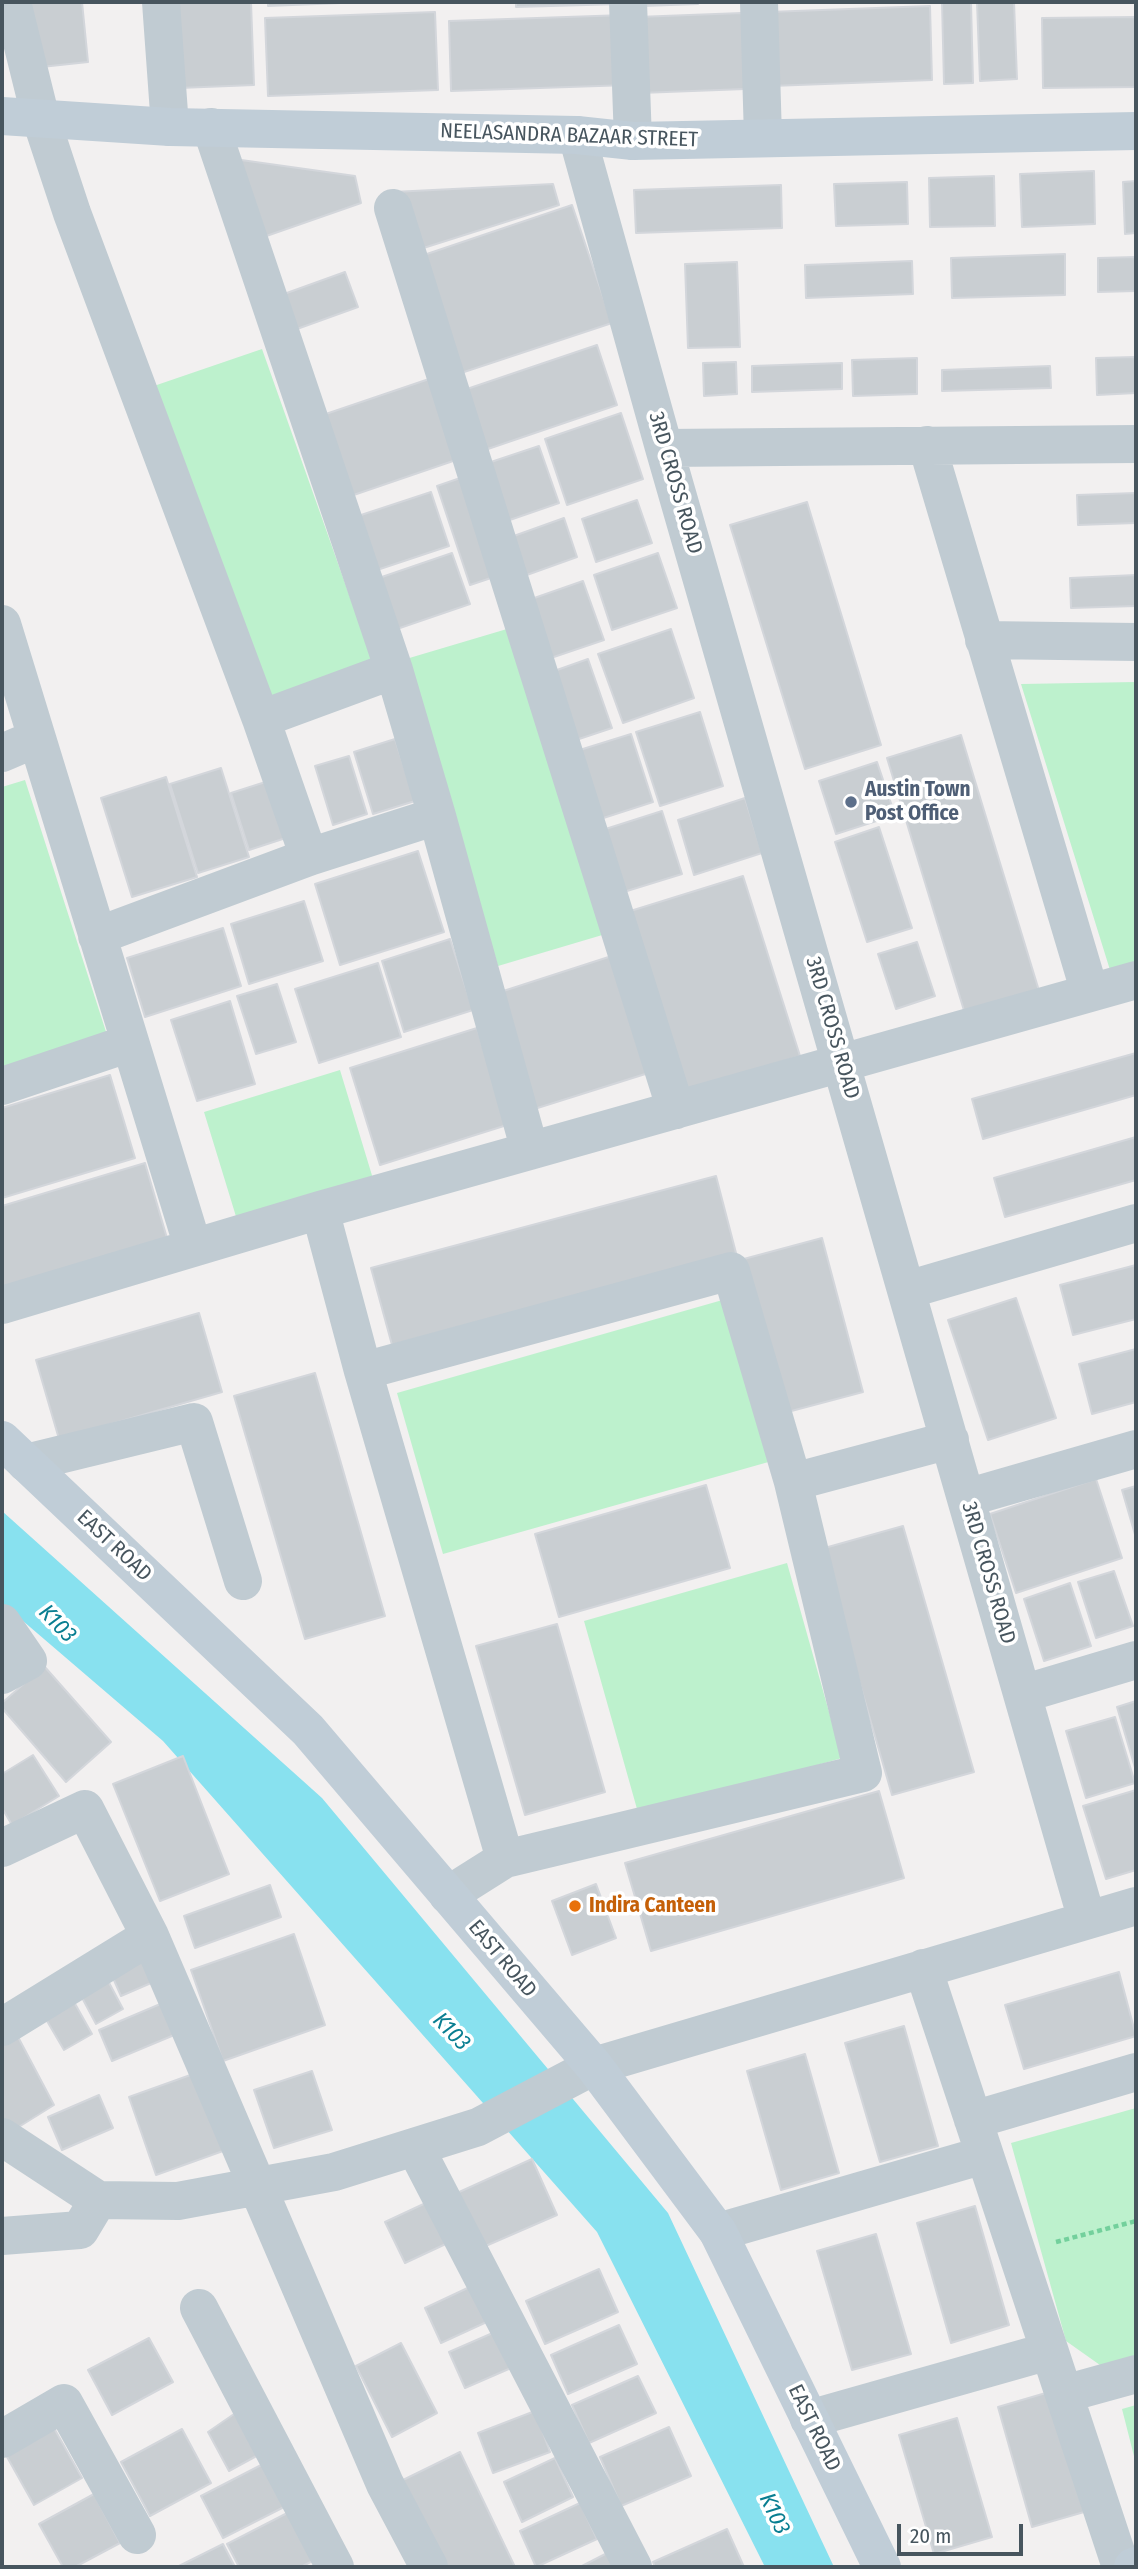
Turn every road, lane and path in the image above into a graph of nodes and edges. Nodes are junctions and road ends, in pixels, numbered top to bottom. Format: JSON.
{"nodes":[{"id":1,"x":12,"y":2,"type":"edge"},
{"id":2,"x":161,"y":2,"type":"edge"},
{"id":3,"x":628,"y":2,"type":"edge"},
{"id":4,"x":759,"y":2,"type":"edge"},
{"id":5,"x":2,"y":116,"type":"edge"},
{"id":6,"x":41,"y":119,"type":"junction"},
{"id":7,"x":170,"y":127,"type":"junction"},
{"id":8,"x":211,"y":127,"type":"junction"},
{"id":9,"x":1136,"y":131,"type":"edge"},
{"id":10,"x":577,"y":135,"type":"junction"},
{"id":11,"x":763,"y":138,"type":"junction"},
{"id":12,"x":633,"y":141,"type":"junction"},
{"id":13,"x":393,"y":208,"type":"dead end"},
{"id":14,"x":1136,"y":444,"type":"edge"},
{"id":15,"x":927,"y":445,"type":"junction"},
{"id":16,"x":664,"y":448,"type":"junction"},
{"id":17,"x":2,"y":624,"type":"edge"},
{"id":18,"x":984,"y":640,"type":"junction"},
{"id":19,"x":1136,"y":642,"type":"edge"},
{"id":20,"x":394,"y":670,"type":"junction"},
{"id":21,"x":261,"y":719,"type":"junction"},
{"id":22,"x":37,"y":738,"type":"junction"},
{"id":23,"x":2,"y":753,"type":"edge"},
{"id":24,"x":437,"y":816,"type":"junction"},
{"id":25,"x":309,"y":857,"type":"junction"},
{"id":26,"x":97,"y":936,"type":"junction"},
{"id":27,"x":1136,"y":981,"type":"edge"},
{"id":28,"x":1090,"y":993,"type":"junction"},
{"id":29,"x":130,"y":1042,"type":"junction"},
{"id":30,"x":842,"y":1063,"type":"junction"},
{"id":31,"x":2,"y":1086,"type":"edge"},
{"id":32,"x":676,"y":1110,"type":"junction"},
{"id":33,"x":530,"y":1151,"type":"junction"},
{"id":34,"x":320,"y":1210,"type":"junction"},
{"id":35,"x":1136,"y":1223,"type":"edge"},
{"id":36,"x":193,"y":1247,"type":"junction"},
{"id":37,"x":907,"y":1290,"type":"junction"},
{"id":38,"x":2,"y":1305,"type":"edge"},
{"id":39,"x":363,"y":1371,"type":"junction"},
{"id":40,"x":950,"y":1440,"type":"junction"},
{"id":41,"x":1136,"y":1449,"type":"edge"},
{"id":42,"x":14,"y":1452,"type":"edge"},
{"id":43,"x":793,"y":1482,"type":"junction"},
{"id":44,"x":966,"y":1497,"type":"junction"},
{"id":45,"x":243,"y":1581,"type":"dead end"},
{"id":46,"x":2,"y":1623,"type":"edge"},
{"id":47,"x":1136,"y":1660,"type":"edge"},
{"id":48,"x":2,"y":1675,"type":"edge"},
{"id":49,"x":1022,"y":1694,"type":"junction"},
{"id":50,"x":2,"y":1848,"type":"edge"},
{"id":51,"x":505,"y":1859,"type":"junction"},
{"id":52,"x":448,"y":1895,"type":"junction"},
{"id":53,"x":1136,"y":1906,"type":"edge"},
{"id":54,"x":1087,"y":1920,"type":"junction"},
{"id":55,"x":150,"y":1936,"type":"junction"},
{"id":56,"x":923,"y":1968,"type":"junction"},
{"id":57,"x":2,"y":2027,"type":"edge"},
{"id":58,"x":594,"y":2066,"type":"junction"},
{"id":59,"x":1136,"y":2072,"type":"edge"},
{"id":60,"x":2,"y":2137,"type":"edge"},
{"id":61,"x":979,"y":2137,"type":"junction"},
{"id":62,"x":415,"y":2147,"type":"junction"},
{"id":63,"x":257,"y":2187,"type":"junction"},
{"id":64,"x":98,"y":2200,"type":"junction"},
{"id":65,"x":1136,"y":2221,"type":"edge"},
{"id":66,"x":718,"y":2232,"type":"junction"},
{"id":67,"x":2,"y":2236,"type":"edge"},
{"id":68,"x":1048,"y":2244,"type":"dead end"},
{"id":69,"x":199,"y":2308,"type":"dead end"},
{"id":70,"x":1049,"y":2351,"type":"junction"},
{"id":71,"x":1136,"y":2374,"type":"edge"},
{"id":72,"x":1064,"y":2394,"type":"junction"},
{"id":73,"x":809,"y":2420,"type":"junction"},
{"id":74,"x":2,"y":2440,"type":"edge"},
{"id":75,"x":137,"y":2535,"type":"dead end"},
{"id":76,"x":335,"y":2567,"type":"edge"},
{"id":77,"x":429,"y":2567,"type":"edge"},
{"id":78,"x":633,"y":2567,"type":"edge"},
{"id":79,"x":882,"y":2567,"type":"edge"},
{"id":80,"x":1121,"y":2567,"type":"edge"}],
"edges":[{"from":1,"to":6,"type":"street"},
{"from":2,"to":7,"type":"street"},
{"from":3,"to":12,"type":"street"},
{"from":4,"to":11,"type":"street"},
{"from":5,"to":6,"type":"street","name":"NEELASANDRA BAZAAR STREET"},
{"from":6,"to":7,"type":"street","name":"NEELASANDRA BAZAAR STREET"},
{"from":6,"to":21,"type":"street"},
{"from":7,"to":8,"type":"street","name":"NEELASANDRA BAZAAR STREET"},
{"from":8,"to":10,"type":"street","name":"NEELASANDRA BAZAAR STREET"},
{"from":8,"to":20,"type":"street"},
{"from":9,"to":11,"type":"street","name":"NEELASANDRA BAZAAR STREET"},
{"from":10,"to":12,"type":"street","name":"NEELASANDRA BAZAAR STREET"},
{"from":10,"to":16,"type":"street","name":"3RD CROSS ROAD"},
{"from":11,"to":12,"type":"street","name":"NEELASANDRA BAZAAR STREET"},
{"from":13,"to":32,"type":"street"},
{"from":14,"to":15,"type":"street"},
{"from":15,"to":16,"type":"street"},
{"from":15,"to":18,"type":"street"},
{"from":16,"to":30,"type":"street","name":"3RD CROSS ROAD"},
{"from":17,"to":22,"type":"street"},
{"from":18,"to":19,"type":"street"},
{"from":18,"to":28,"type":"street"},
{"from":20,"to":21,"type":"street"},
{"from":20,"to":24,"type":"street"},
{"from":21,"to":25,"type":"street"},
{"from":22,"to":23,"type":"street"},
{"from":22,"to":26,"type":"street"},
{"from":24,"to":25,"type":"street"},
{"from":24,"to":33,"type":"street"},
{"from":25,"to":26,"type":"street"},
{"from":26,"to":29,"type":"street"},
{"from":27,"to":28,"type":"street"},
{"from":28,"to":30,"type":"street"},
{"from":29,"to":31,"type":"street"},
{"from":29,"to":36,"type":"street"},
{"from":30,"to":32,"type":"street"},
{"from":30,"to":37,"type":"street","name":"3RD CROSS ROAD"},
{"from":32,"to":33,"type":"street"},
{"from":33,"to":34,"type":"street"},
{"from":34,"to":36,"type":"street"},
{"from":34,"to":39,"type":"street"},
{"from":35,"to":37,"type":"street"},
{"from":36,"to":38,"type":"street"},
{"from":37,"to":40,"type":"street","name":"3RD CROSS ROAD"},
{"from":39,"to":43,"type":"street"},
{"from":39,"to":51,"type":"street"},
{"from":40,"to":43,"type":"street"},
{"from":40,"to":44,"type":"street","name":"3RD CROSS ROAD"},
{"from":41,"to":44,"type":"street"},
{"from":42,"to":45,"type":"street"},
{"from":42,"to":52,"type":"street","name":"EAST ROAD"},
{"from":43,"to":51,"type":"street"},
{"from":44,"to":49,"type":"street","name":"3RD CROSS ROAD"},
{"from":46,"to":48,"type":"street"},
{"from":47,"to":49,"type":"street"},
{"from":49,"to":54,"type":"street","name":"3RD CROSS ROAD"},
{"from":50,"to":55,"type":"street"},
{"from":51,"to":52,"type":"street"},
{"from":52,"to":58,"type":"street","name":"EAST ROAD"},
{"from":53,"to":54,"type":"street"},
{"from":54,"to":56,"type":"street"},
{"from":55,"to":57,"type":"street"},
{"from":55,"to":63,"type":"street"},
{"from":56,"to":58,"type":"street"},
{"from":56,"to":61,"type":"street"},
{"from":58,"to":62,"type":"street"},
{"from":58,"to":66,"type":"street","name":"EAST ROAD"},
{"from":59,"to":61,"type":"street"},
{"from":60,"to":64,"type":"street"},
{"from":61,"to":66,"type":"street"},
{"from":61,"to":70,"type":"street"},
{"from":62,"to":63,"type":"street"},
{"from":62,"to":78,"type":"street"},
{"from":63,"to":64,"type":"street"},
{"from":63,"to":77,"type":"street"},
{"from":64,"to":67,"type":"street"},
{"from":65,"to":68,"type":"path"},
{"from":66,"to":73,"type":"street","name":"EAST ROAD"},
{"from":69,"to":76,"type":"street"},
{"from":70,"to":72,"type":"street"},
{"from":70,"to":73,"type":"street"},
{"from":71,"to":72,"type":"street"},
{"from":72,"to":80,"type":"street"},
{"from":73,"to":79,"type":"street","name":"EAST ROAD"},
{"from":74,"to":75,"type":"street"}]}
